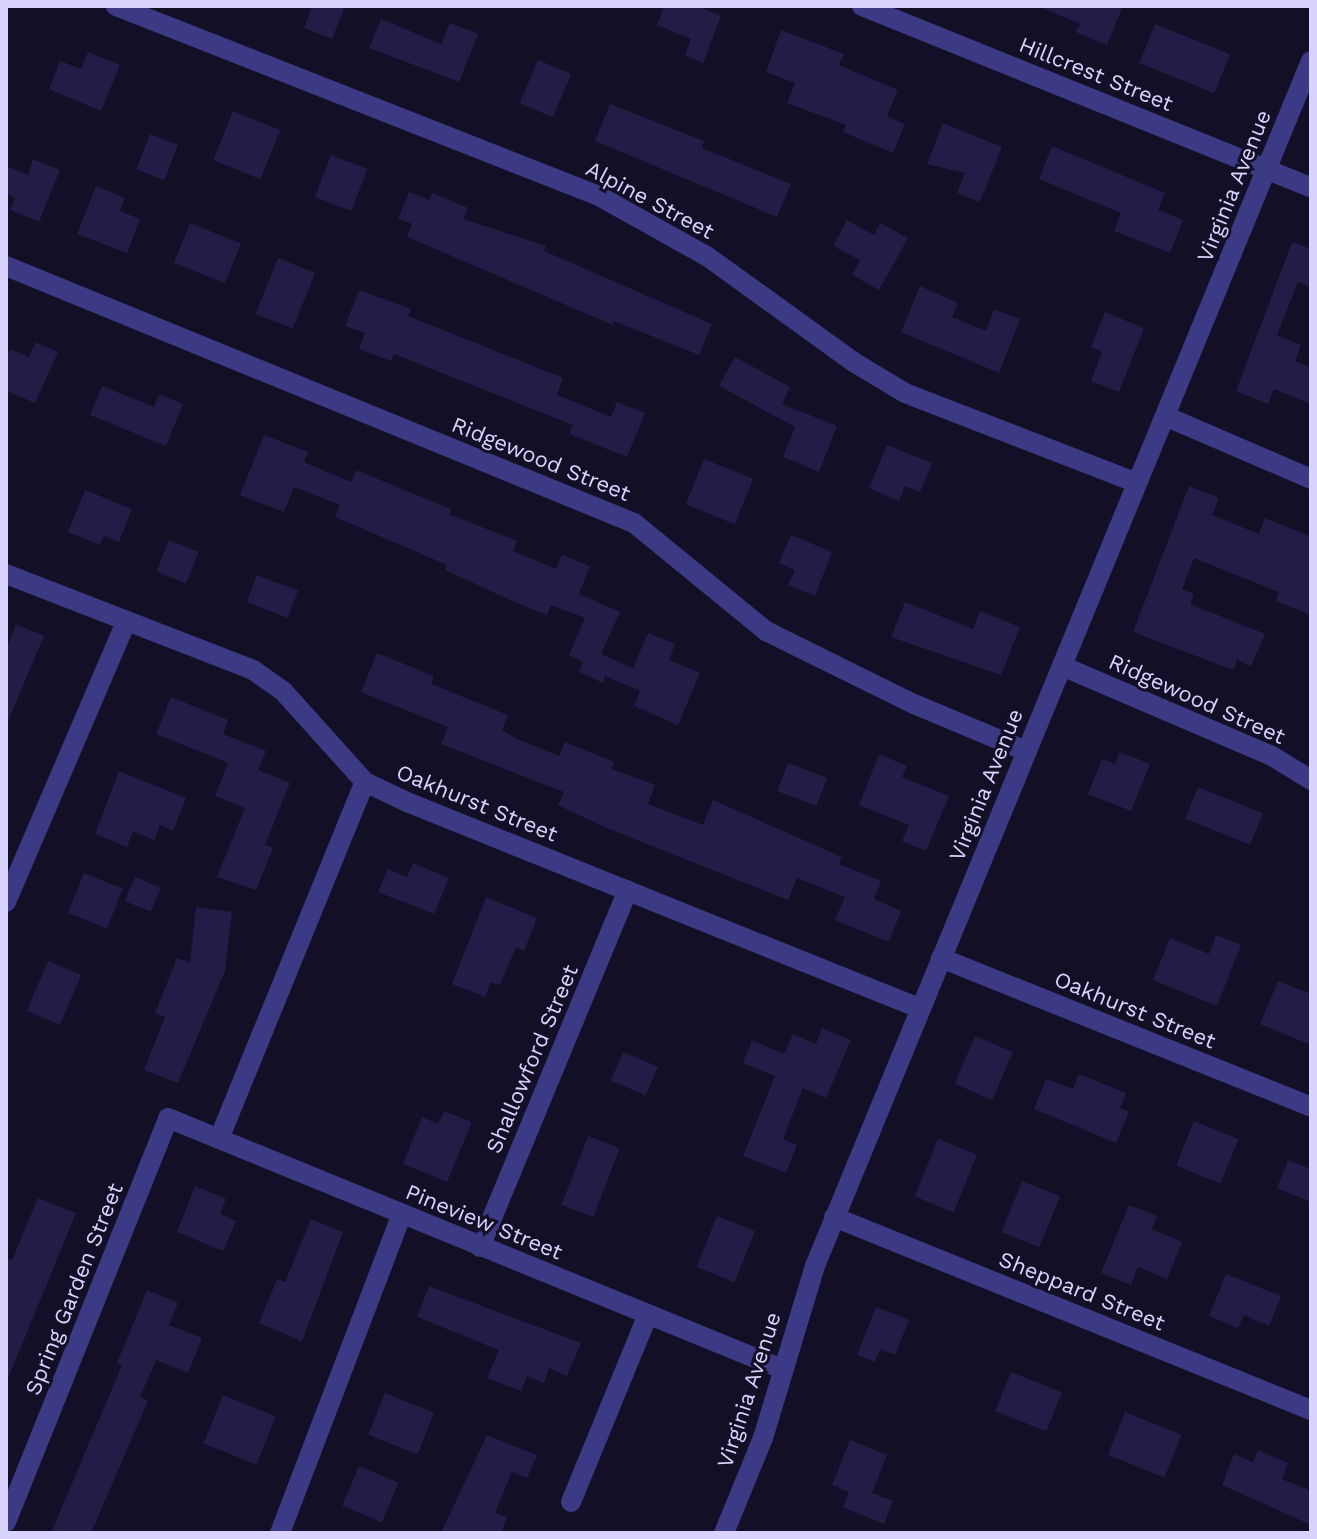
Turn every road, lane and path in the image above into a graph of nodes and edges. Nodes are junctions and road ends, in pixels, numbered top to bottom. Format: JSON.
{"nodes":[{"id":1,"x":116,"y":6,"type":"edge"},
{"id":2,"x":862,"y":6,"type":"edge"},
{"id":3,"x":1311,"y":61,"type":"edge"},
{"id":4,"x":1267,"y":168,"type":"junction"},
{"id":5,"x":1311,"y":187,"type":"edge"},
{"id":6,"x":6,"y":266,"type":"edge"},
{"id":7,"x":1165,"y":416,"type":"junction"},
{"id":8,"x":1311,"y":479,"type":"edge"},
{"id":9,"x":1137,"y":483,"type":"junction"},
{"id":10,"x":6,"y":574,"type":"edge"},
{"id":11,"x":126,"y":622,"type":"junction"},
{"id":12,"x":1062,"y":666,"type":"junction"},
{"id":13,"x":1026,"y":751,"type":"junction"},
{"id":14,"x":1311,"y":780,"type":"edge"},
{"id":15,"x":365,"y":782,"type":"junction"},
{"id":16,"x":628,"y":890,"type":"junction"},
{"id":17,"x":6,"y":902,"type":"edge"},
{"id":18,"x":941,"y":958,"type":"junction"},
{"id":19,"x":919,"y":1008,"type":"junction"},
{"id":20,"x":1311,"y":1107,"type":"edge"},
{"id":21,"x":168,"y":1118,"type":"joint"},
{"id":22,"x":219,"y":1139,"type":"junction"},
{"id":23,"x":402,"y":1214,"type":"junction"},
{"id":24,"x":834,"y":1217,"type":"junction"},
{"id":25,"x":480,"y":1247,"type":"junction"},
{"id":26,"x":648,"y":1314,"type":"junction"},
{"id":27,"x":782,"y":1369,"type":"junction"},
{"id":28,"x":1311,"y":1410,"type":"edge"},
{"id":29,"x":571,"y":1502,"type":"dead end"},
{"id":30,"x":6,"y":1522,"type":"edge"},
{"id":31,"x":280,"y":1533,"type":"edge"},
{"id":32,"x":724,"y":1533,"type":"edge"}],
"edges":[{"from":1,"to":9,"type":"street","name":"Alpine Street"},
{"from":2,"to":4,"type":"street","name":"Hillcrest Street"},
{"from":3,"to":4,"type":"street","name":"Virginia Avenue"},
{"from":4,"to":5,"type":"street","name":"Hillcrest Street"},
{"from":4,"to":7,"type":"street","name":"Virginia Avenue"},
{"from":6,"to":13,"type":"street","name":"Ridgewood Street"},
{"from":7,"to":8,"type":"street"},
{"from":7,"to":9,"type":"street","name":"Virginia Avenue"},
{"from":9,"to":12,"type":"street","name":"Virginia Avenue"},
{"from":10,"to":11,"type":"street","name":"Oakhurst Street"},
{"from":11,"to":15,"type":"street","name":"Oakhurst Street"},
{"from":11,"to":17,"type":"street"},
{"from":12,"to":13,"type":"street","name":"Virginia Avenue"},
{"from":12,"to":14,"type":"street","name":"Ridgewood Street"},
{"from":13,"to":18,"type":"street","name":"Virginia Avenue"},
{"from":15,"to":16,"type":"street","name":"Oakhurst Street"},
{"from":15,"to":22,"type":"street"},
{"from":16,"to":19,"type":"street","name":"Oakhurst Street"},
{"from":16,"to":25,"type":"street","name":"Shallowford Street"},
{"from":18,"to":19,"type":"street","name":"Virginia Avenue"},
{"from":18,"to":20,"type":"street","name":"Oakhurst Street"},
{"from":19,"to":24,"type":"street","name":"Virginia Avenue"},
{"from":21,"to":22,"type":"street","name":"Pineview Street"},
{"from":21,"to":30,"type":"street","name":"Spring Garden Street"},
{"from":22,"to":23,"type":"street","name":"Pineview Street"},
{"from":23,"to":25,"type":"street","name":"Pineview Street"},
{"from":23,"to":31,"type":"street"},
{"from":24,"to":27,"type":"street","name":"Virginia Avenue"},
{"from":24,"to":28,"type":"street","name":"Sheppard Street"},
{"from":25,"to":26,"type":"street","name":"Pineview Street"},
{"from":26,"to":27,"type":"street","name":"Pineview Street"},
{"from":26,"to":29,"type":"street"},
{"from":27,"to":32,"type":"street","name":"Virginia Avenue"}]}
